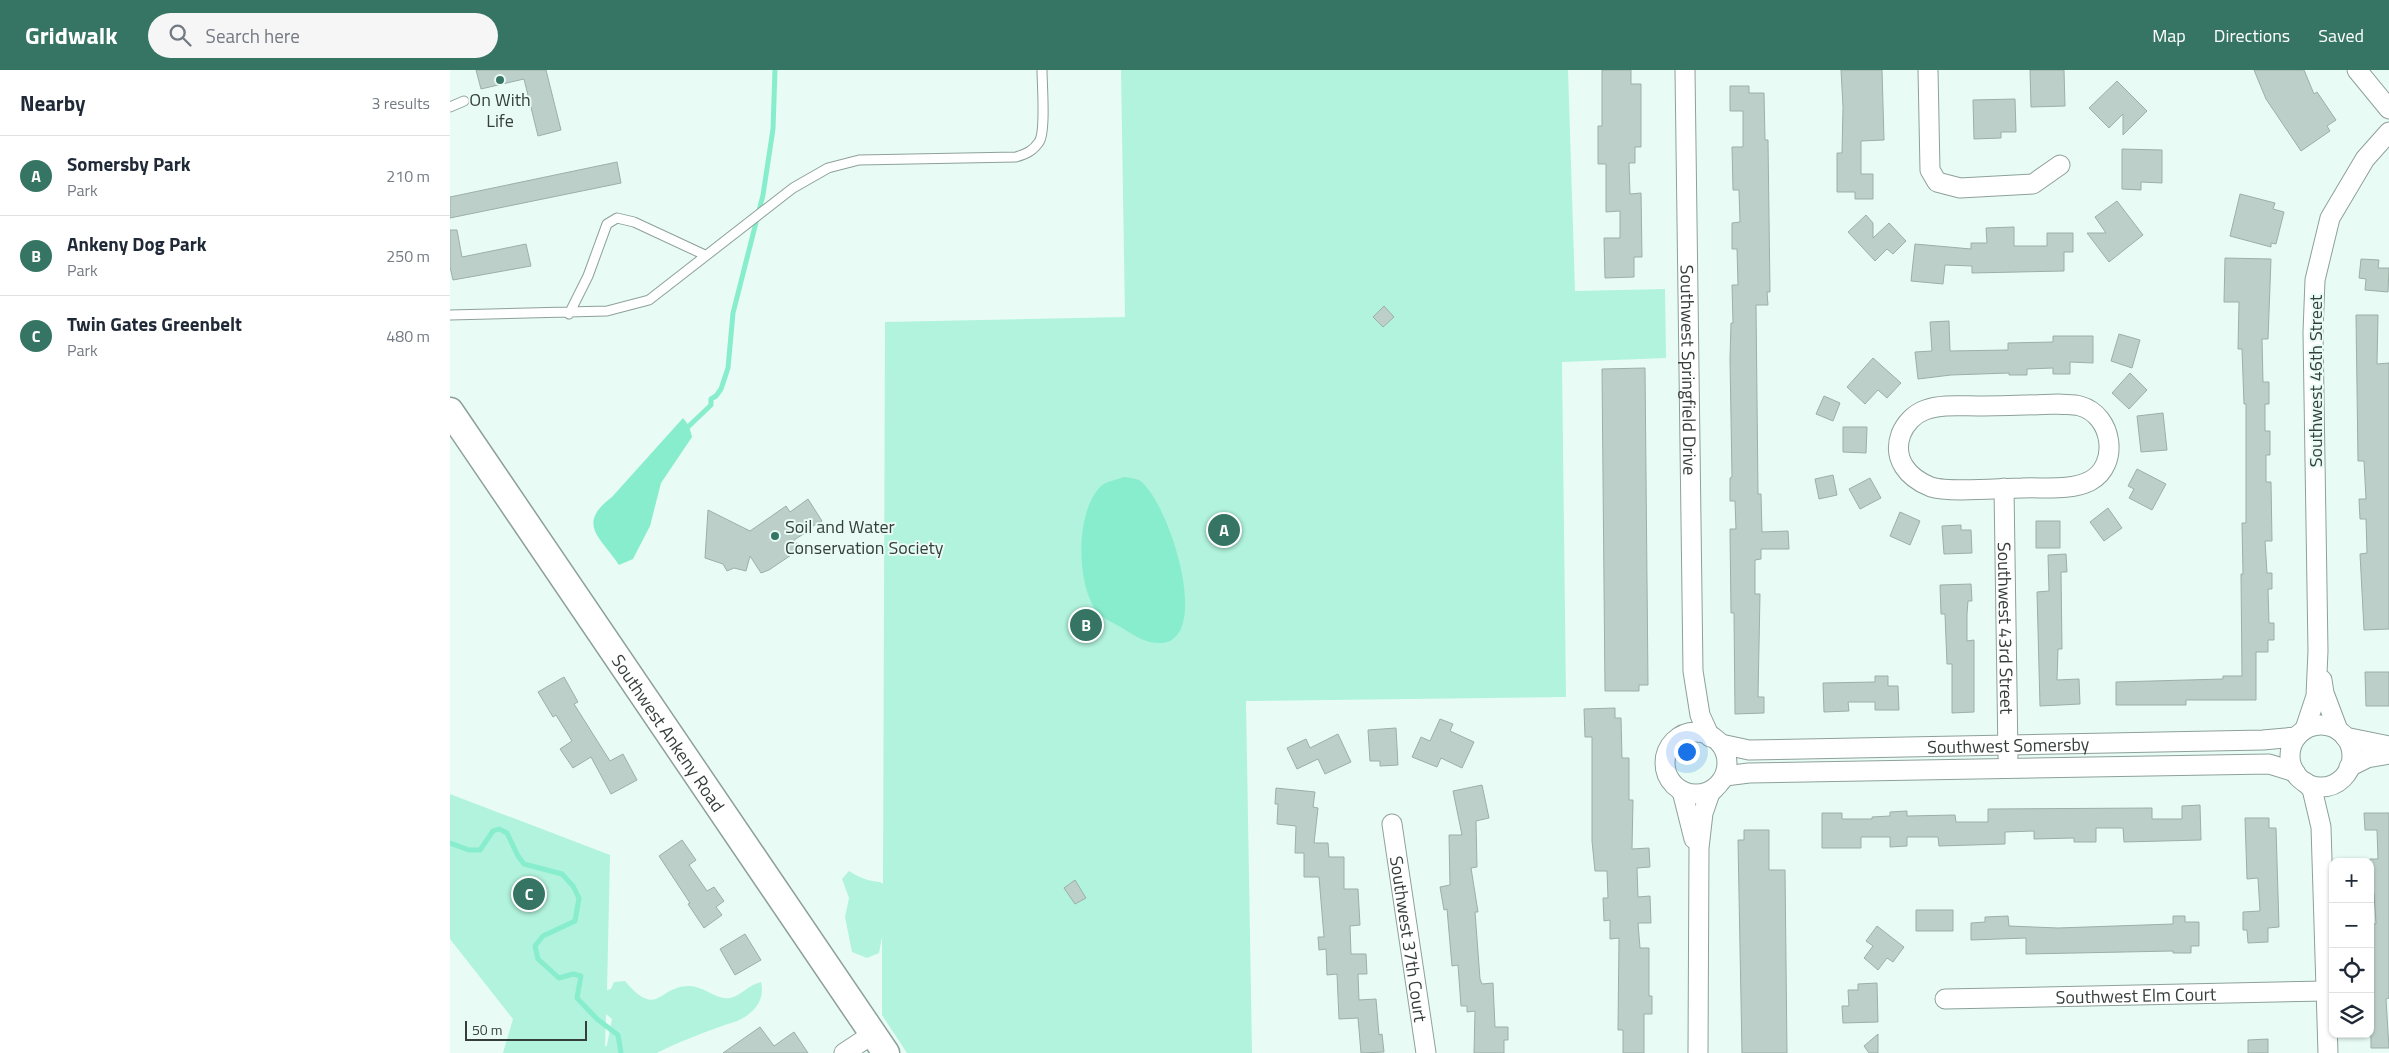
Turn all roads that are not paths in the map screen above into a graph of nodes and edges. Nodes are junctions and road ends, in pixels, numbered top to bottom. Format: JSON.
{"nodes":[{"id":1,"x":1042,"y":70,"type":"edge"},
{"id":2,"x":1685,"y":70,"type":"edge"},
{"id":3,"x":1928,"y":70,"type":"edge"},
{"id":4,"x":2358,"y":70,"type":"edge"},
{"id":5,"x":464,"y":101,"type":"dead end"},
{"id":6,"x":450,"y":107,"type":"edge"},
{"id":7,"x":2389,"y":108,"type":"edge"},
{"id":8,"x":2389,"y":132,"type":"edge"},
{"id":9,"x":2060,"y":165,"type":"dead end"},
{"id":10,"x":705,"y":256,"type":"junction"},
{"id":11,"x":569,"y":314,"type":"junction"},
{"id":12,"x":450,"y":315,"type":"edge"},
{"id":13,"x":450,"y":411,"type":"edge"},
{"id":14,"x":2004,"y":488,"type":"junction"},
{"id":15,"x":2318,"y":651,"type":"junction"},
{"id":16,"x":1693,"y":671,"type":"junction"},
{"id":17,"x":2301,"y":733,"type":"junction"},
{"id":18,"x":2342,"y":734,"type":"junction"},
{"id":19,"x":1679,"y":736,"type":"junction"},
{"id":20,"x":1716,"y":740,"type":"junction"},
{"id":21,"x":2008,"y":745,"type":"junction"},
{"id":22,"x":2389,"y":746,"type":"edge"},
{"id":23,"x":2389,"y":754,"type":"edge"},
{"id":24,"x":2349,"y":767,"type":"junction"},
{"id":25,"x":2008,"y":768,"type":"junction"},
{"id":26,"x":2300,"y":777,"type":"junction"},
{"id":27,"x":1720,"y":782,"type":"junction"},
{"id":28,"x":2336,"y":782,"type":"junction"},
{"id":29,"x":1682,"y":791,"type":"junction"},
{"id":30,"x":1392,"y":824,"type":"dead end"},
{"id":31,"x":2322,"y":856,"type":"junction"},
{"id":32,"x":1698,"y":869,"type":"junction"},
{"id":33,"x":2326,"y":991,"type":"junction"},
{"id":34,"x":1945,"y":999,"type":"dead end"},
{"id":35,"x":880,"y":1047,"type":"edge"},
{"id":36,"x":844,"y":1053,"type":"edge"},
{"id":37,"x":1426,"y":1053,"type":"edge"},
{"id":38,"x":1698,"y":1053,"type":"edge"},
{"id":39,"x":2328,"y":1053,"type":"edge"}],
"edges":[{"from":1,"to":10,"type":"lane"},
{"from":2,"to":16,"type":"street","name":"Southwest Springfield Drive"},
{"from":3,"to":9,"type":"street"},
{"from":4,"to":7,"type":"street"},
{"from":5,"to":6,"type":"lane"},
{"from":8,"to":15,"type":"street","name":"Southwest 46th Street"},
{"from":10,"to":11,"type":"lane"},
{"from":10,"to":11,"type":"lane"},
{"from":11,"to":12,"type":"lane"},
{"from":13,"to":35,"type":"street","name":"Southwest Ankeny Road"},
{"from":14,"to":14,"type":"street"},
{"from":14,"to":21,"type":"street","name":"Southwest 43rd Street"},
{"from":15,"to":17,"type":"street","name":"Southwest 46th Street"},
{"from":15,"to":18,"type":"street","name":"Southwest 46th Street"},
{"from":16,"to":19,"type":"street","name":"Southwest Springfield Drive"},
{"from":16,"to":20,"type":"street","name":"Southwest Springfield Drive"},
{"from":17,"to":18,"type":"street"},
{"from":17,"to":21,"type":"street","name":"Southwest Somersby"},
{"from":17,"to":26,"type":"street"},
{"from":18,"to":22,"type":"street"},
{"from":18,"to":24,"type":"street"},
{"from":19,"to":20,"type":"street"},
{"from":19,"to":29,"type":"street"},
{"from":20,"to":21,"type":"street","name":"Southwest Somersby"},
{"from":20,"to":27,"type":"street"},
{"from":21,"to":25,"type":"street","name":"Southwest 43rd Street"},
{"from":23,"to":24,"type":"street"},
{"from":24,"to":28,"type":"street"},
{"from":25,"to":26,"type":"street","name":"Southwest Somersby"},
{"from":25,"to":27,"type":"street","name":"Southwest Somersby"},
{"from":26,"to":28,"type":"street"},
{"from":26,"to":31,"type":"street"},
{"from":27,"to":29,"type":"street"},
{"from":27,"to":32,"type":"street"},
{"from":28,"to":31,"type":"street"},
{"from":29,"to":32,"type":"street"},
{"from":30,"to":37,"type":"street","name":"Southwest 37th Court"},
{"from":31,"to":33,"type":"street"},
{"from":32,"to":38,"type":"street"},
{"from":33,"to":34,"type":"street","name":"Southwest Elm Court"},
{"from":33,"to":39,"type":"street"},
{"from":35,"to":36,"type":"street"}]}
